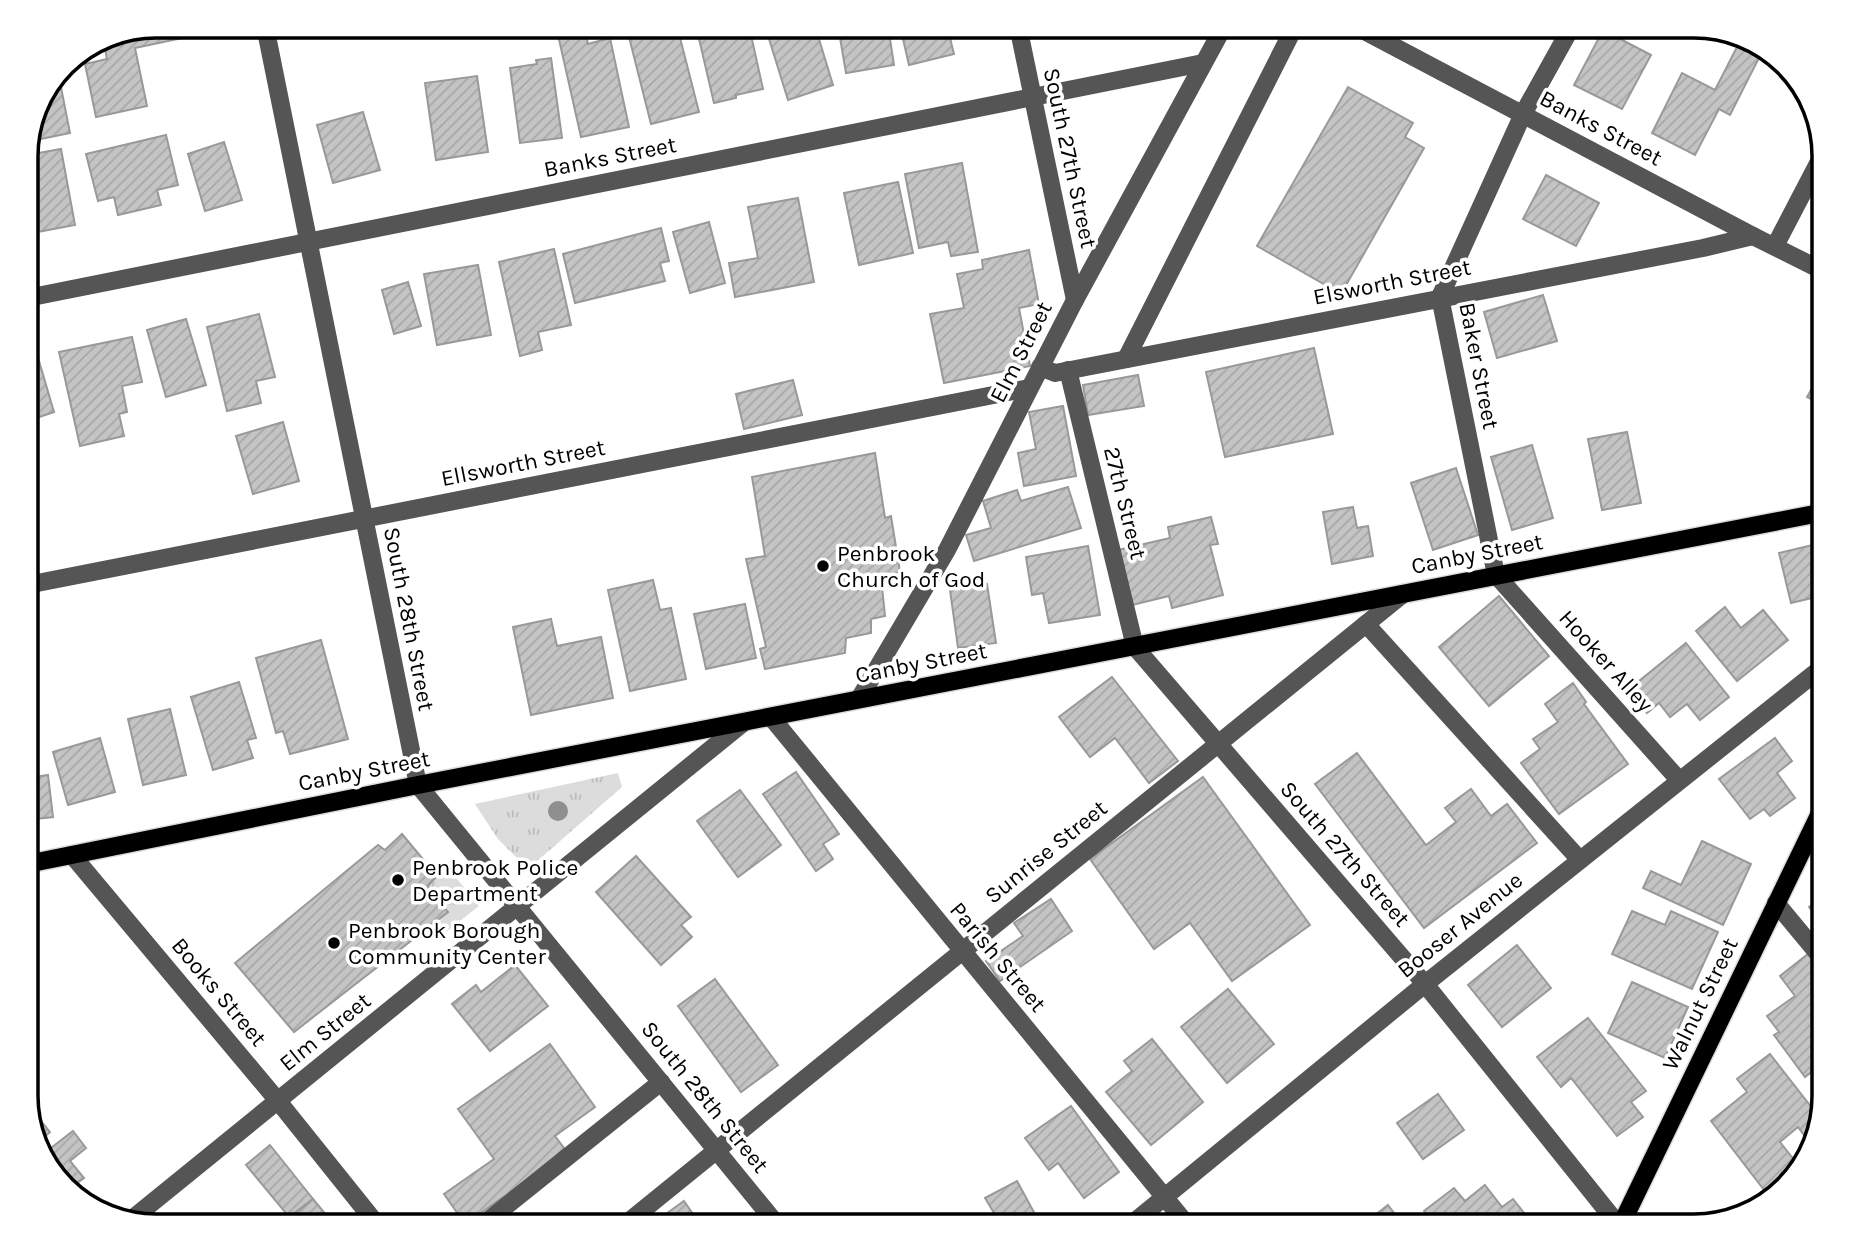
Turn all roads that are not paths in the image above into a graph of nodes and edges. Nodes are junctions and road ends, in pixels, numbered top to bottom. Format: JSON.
{"nodes":[{"id":1,"x":267,"y":38,"type":"edge"},
{"id":2,"x":1020,"y":38,"type":"edge"},
{"id":3,"x":1217,"y":38,"type":"edge"},
{"id":4,"x":1289,"y":38,"type":"edge"},
{"id":5,"x":1378,"y":38,"type":"edge"},
{"id":6,"x":1565,"y":38,"type":"edge"},
{"id":7,"x":1203,"y":63,"type":"junction"},
{"id":8,"x":1031,"y":98,"type":"junction"},
{"id":9,"x":1523,"y":114,"type":"junction"},
{"id":10,"x":1812,"y":175,"type":"edge"},
{"id":11,"x":1753,"y":236,"type":"junction"},
{"id":12,"x":309,"y":242,"type":"junction"},
{"id":13,"x":1775,"y":246,"type":"junction"},
{"id":14,"x":1812,"y":265,"type":"edge"},
{"id":15,"x":39,"y":295,"type":"edge"},
{"id":16,"x":1440,"y":297,"type":"junction"},
{"id":17,"x":1075,"y":300,"type":"junction"},
{"id":18,"x":1126,"y":359,"type":"junction"},
{"id":19,"x":1040,"y":367,"type":"junction"},
{"id":20,"x":1068,"y":370,"type":"junction"},
{"id":21,"x":1029,"y":388,"type":"junction"},
{"id":22,"x":1812,"y":514,"type":"edge"},
{"id":23,"x":364,"y":519,"type":"junction"},
{"id":24,"x":1496,"y":575,"type":"junction"},
{"id":25,"x":39,"y":583,"type":"edge"},
{"id":26,"x":1403,"y":594,"type":"junction"},
{"id":27,"x":1366,"y":624,"type":"junction"},
{"id":28,"x":1135,"y":647,"type":"junction"},
{"id":29,"x":1812,"y":675,"type":"edge"},
{"id":30,"x":859,"y":699,"type":"junction"},
{"id":31,"x":771,"y":717,"type":"junction"},
{"id":32,"x":743,"y":723,"type":"junction"},
{"id":33,"x":1218,"y":744,"type":"junction"},
{"id":34,"x":1679,"y":780,"type":"junction"},
{"id":35,"x":418,"y":785,"type":"junction"},
{"id":36,"x":1812,"y":830,"type":"edge"},
{"id":37,"x":72,"y":855,"type":"junction"},
{"id":38,"x":1580,"y":860,"type":"junction"},
{"id":39,"x":39,"y":861,"type":"edge"},
{"id":40,"x":1776,"y":903,"type":"junction"},
{"id":41,"x":518,"y":907,"type":"junction"},
{"id":42,"x":1812,"y":946,"type":"edge"},
{"id":43,"x":961,"y":952,"type":"junction"},
{"id":44,"x":1425,"y":984,"type":"junction"},
{"id":45,"x":661,"y":1082,"type":"junction"},
{"id":46,"x":278,"y":1101,"type":"junction"},
{"id":47,"x":716,"y":1150,"type":"junction"},
{"id":48,"x":1165,"y":1197,"type":"junction"},
{"id":49,"x":140,"y":1213,"type":"edge"},
{"id":50,"x":369,"y":1214,"type":"edge"},
{"id":51,"x":496,"y":1214,"type":"edge"},
{"id":52,"x":638,"y":1214,"type":"edge"},
{"id":53,"x":768,"y":1214,"type":"edge"},
{"id":54,"x":1144,"y":1214,"type":"edge"},
{"id":55,"x":1179,"y":1214,"type":"edge"},
{"id":56,"x":1610,"y":1214,"type":"edge"},
{"id":57,"x":1626,"y":1214,"type":"edge"}],
"edges":[{"from":1,"to":12,"type":"street","name":"South 28th Street"},
{"from":2,"to":8,"type":"street","name":"South 27th Street"},
{"from":3,"to":7,"type":"street","name":"Elm Street"},
{"from":4,"to":18,"type":"street"},
{"from":5,"to":9,"type":"street","name":"Banks Street"},
{"from":6,"to":9,"type":"street","name":"Baker Street"},
{"from":7,"to":8,"type":"street","name":"Banks Street"},
{"from":7,"to":17,"type":"street","name":"Elm Street"},
{"from":8,"to":12,"type":"street","name":"Banks Street"},
{"from":8,"to":17,"type":"street","name":"South 27th Street"},
{"from":9,"to":11,"type":"street","name":"Banks Street"},
{"from":9,"to":16,"type":"street","name":"Baker Street"},
{"from":10,"to":13,"type":"street"},
{"from":11,"to":13,"type":"street","name":"Banks Street"},
{"from":11,"to":16,"type":"street","name":"Elsworth Street"},
{"from":12,"to":15,"type":"street","name":"Banks Street"},
{"from":12,"to":23,"type":"street","name":"South 28th Street"},
{"from":13,"to":14,"type":"street","name":"Banks Street"},
{"from":16,"to":18,"type":"street","name":"Elsworth Street"},
{"from":16,"to":24,"type":"street","name":"Baker Street"},
{"from":17,"to":19,"type":"street","name":"Elm Street"},
{"from":18,"to":20,"type":"street","name":"Elsworth Street"},
{"from":19,"to":20,"type":"street","name":"Elsworth Street"},
{"from":19,"to":21,"type":"street","name":"Elm Street"},
{"from":20,"to":28,"type":"street","name":"27th Street"},
{"from":21,"to":23,"type":"street","name":"Ellsworth Street"},
{"from":21,"to":30,"type":"street","name":"Elm Street"},
{"from":22,"to":24,"type":"main road","name":"Canby Street"},
{"from":23,"to":25,"type":"street","name":"Ellsworth Street"},
{"from":23,"to":35,"type":"street","name":"South 28th Street"},
{"from":24,"to":26,"type":"main road","name":"Canby Street"},
{"from":24,"to":34,"type":"street","name":"Hooker Alley"},
{"from":26,"to":27,"type":"street","name":"Sunrise Street"},
{"from":26,"to":28,"type":"main road","name":"Canby Street"},
{"from":27,"to":33,"type":"street","name":"Sunrise Street"},
{"from":27,"to":38,"type":"street"},
{"from":28,"to":30,"type":"main road","name":"Canby Street"},
{"from":28,"to":33,"type":"street","name":"South 27th Street"},
{"from":29,"to":34,"type":"street","name":"Booser Avenue"},
{"from":30,"to":31,"type":"main road","name":"Canby Street"},
{"from":31,"to":32,"type":"main road","name":"Canby Street"},
{"from":31,"to":43,"type":"street","name":"Parish Street"},
{"from":32,"to":35,"type":"main road","name":"Canby Street"},
{"from":32,"to":41,"type":"street","name":"Elm Street"},
{"from":33,"to":43,"type":"street","name":"Sunrise Street"},
{"from":33,"to":44,"type":"street","name":"South 27th Street"},
{"from":34,"to":38,"type":"street","name":"Booser Avenue"},
{"from":35,"to":37,"type":"main road","name":"Canby Street"},
{"from":35,"to":41,"type":"street","name":"South 28th Street"},
{"from":36,"to":40,"type":"main road","name":"Walnut Street"},
{"from":37,"to":39,"type":"main road","name":"Canby Street"},
{"from":37,"to":46,"type":"street","name":"Books Street"},
{"from":38,"to":44,"type":"street","name":"Booser Avenue"},
{"from":40,"to":42,"type":"street"},
{"from":40,"to":57,"type":"main road","name":"Walnut Street"},
{"from":41,"to":45,"type":"street","name":"South 28th Street"},
{"from":41,"to":46,"type":"street","name":"Elm Street"},
{"from":43,"to":47,"type":"street","name":"Sunrise Street"},
{"from":43,"to":48,"type":"street","name":"Parish Street"},
{"from":44,"to":48,"type":"street","name":"Booser Avenue"},
{"from":44,"to":56,"type":"street","name":"South 27th Street"},
{"from":45,"to":47,"type":"street","name":"South 28th Street"},
{"from":45,"to":51,"type":"street"},
{"from":46,"to":49,"type":"street","name":"Elm Street"},
{"from":46,"to":50,"type":"street","name":"Books Street"},
{"from":47,"to":52,"type":"street","name":"Sunrise Street"},
{"from":47,"to":53,"type":"street","name":"South 28th Street"},
{"from":48,"to":54,"type":"street","name":"Booser Avenue"},
{"from":48,"to":55,"type":"street","name":"Parish Street"}]}
